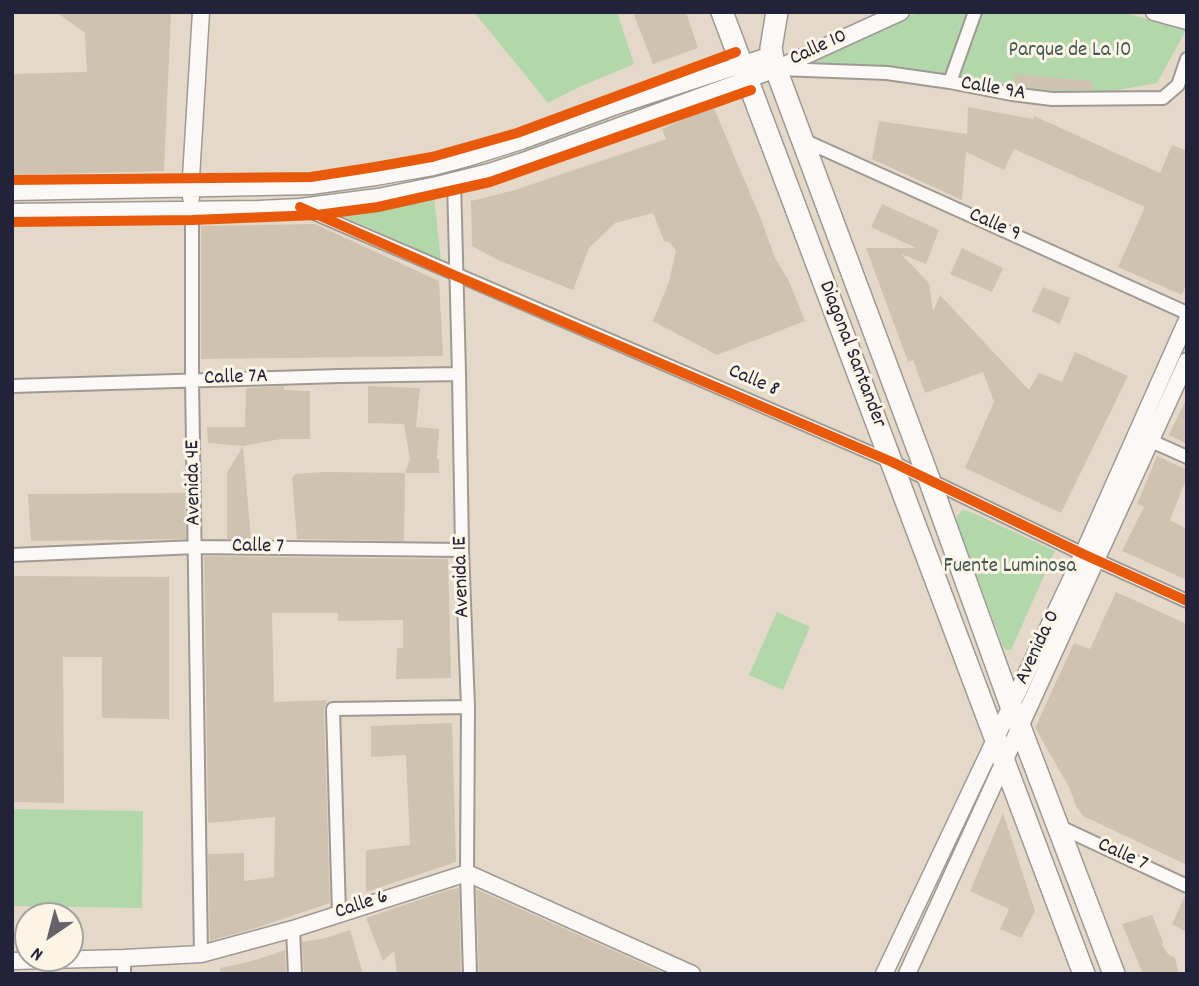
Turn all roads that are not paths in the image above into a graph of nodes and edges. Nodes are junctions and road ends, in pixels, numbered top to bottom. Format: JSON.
{"nodes":[{"id":1,"x":201,"y":12,"type":"edge"},
{"id":2,"x":722,"y":12,"type":"edge"},
{"id":3,"x":777,"y":12,"type":"edge"},
{"id":4,"x":901,"y":12,"type":"edge"},
{"id":5,"x":975,"y":12,"type":"edge"},
{"id":6,"x":1154,"y":12,"type":"edge"},
{"id":7,"x":1187,"y":21,"type":"edge"},
{"id":8,"x":1187,"y":59,"type":"edge"},
{"id":9,"x":774,"y":62,"type":"junction"},
{"id":10,"x":744,"y":72,"type":"junction"},
{"id":11,"x":950,"y":82,"type":"junction"},
{"id":12,"x":801,"y":139,"type":"junction"},
{"id":13,"x":454,"y":181,"type":"junction"},
{"id":14,"x":190,"y":188,"type":"junction"},
{"id":15,"x":12,"y":192,"type":"edge"},
{"id":16,"x":300,"y":207,"type":"junction"},
{"id":17,"x":192,"y":209,"type":"junction"},
{"id":18,"x":12,"y":212,"type":"edge"},
{"id":19,"x":456,"y":276,"type":"junction"},
{"id":20,"x":1187,"y":313,"type":"edge"},
{"id":21,"x":1187,"y":320,"type":"edge"},
{"id":22,"x":1187,"y":360,"type":"edge"},
{"id":23,"x":459,"y":374,"type":"junction"},
{"id":24,"x":192,"y":380,"type":"junction"},
{"id":25,"x":12,"y":386,"type":"edge"},
{"id":26,"x":1151,"y":441,"type":"junction"},
{"id":27,"x":1187,"y":457,"type":"edge"},
{"id":28,"x":892,"y":462,"type":"junction"},
{"id":29,"x":929,"y":480,"type":"junction"},
{"id":30,"x":196,"y":547,"type":"junction"},
{"id":31,"x":462,"y":550,"type":"junction"},
{"id":32,"x":12,"y":555,"type":"edge"},
{"id":33,"x":1090,"y":557,"type":"junction"},
{"id":34,"x":1187,"y":601,"type":"edge"},
{"id":35,"x":1011,"y":706,"type":"junction"},
{"id":36,"x":468,"y":707,"type":"junction"},
{"id":37,"x":1020,"y":727,"type":"junction"},
{"id":38,"x":995,"y":739,"type":"junction"},
{"id":39,"x":1004,"y":762,"type":"junction"},
{"id":40,"x":1058,"y":826,"type":"junction"},
{"id":41,"x":467,"y":873,"type":"junction"},
{"id":42,"x":1187,"y":886,"type":"edge"},
{"id":43,"x":339,"y":913,"type":"junction"},
{"id":44,"x":293,"y":929,"type":"junction"},
{"id":45,"x":201,"y":954,"type":"junction"},
{"id":46,"x":12,"y":961,"type":"edge"},
{"id":47,"x":124,"y":966,"type":"edge"},
{"id":48,"x":295,"y":974,"type":"edge"},
{"id":49,"x":470,"y":974,"type":"edge"},
{"id":50,"x":692,"y":974,"type":"edge"},
{"id":51,"x":884,"y":974,"type":"edge"},
{"id":52,"x":907,"y":974,"type":"edge"},
{"id":53,"x":1084,"y":974,"type":"edge"},
{"id":54,"x":1114,"y":974,"type":"edge"}],
"edges":[{"from":1,"to":14,"type":"street","name":"Avenida 4E"},
{"from":2,"to":10,"type":"main road","name":"Diagonal Santander"},
{"from":3,"to":9,"type":"main road","name":"Diagonal Santander"},
{"from":4,"to":9,"type":"street","name":"Calle 10"},
{"from":5,"to":11,"type":"street"},
{"from":6,"to":7,"type":"street"},
{"from":8,"to":11,"type":"street","name":"Calle 9A"},
{"from":9,"to":10,"type":"street","name":"Calle 10"},
{"from":9,"to":11,"type":"street","name":"Calle 9A"},
{"from":9,"to":12,"type":"main road","name":"Diagonal Santander"},
{"from":10,"to":13,"type":"street"},
{"from":10,"to":14,"type":"street"},
{"from":10,"to":28,"type":"main road","name":"Diagonal Santander"},
{"from":12,"to":20,"type":"street","name":"Calle 9"},
{"from":12,"to":29,"type":"main road","name":"Diagonal Santander"},
{"from":13,"to":16,"type":"street"},
{"from":13,"to":19,"type":"street","name":"Avenida 1E"},
{"from":14,"to":15,"type":"street"},
{"from":14,"to":17,"type":"street","name":"Avenida 4E"},
{"from":16,"to":17,"type":"street"},
{"from":16,"to":19,"type":"street","name":"Calle 8"},
{"from":17,"to":18,"type":"street"},
{"from":17,"to":24,"type":"street","name":"Avenida 4E"},
{"from":19,"to":23,"type":"street","name":"Avenida 1E"},
{"from":19,"to":28,"type":"street","name":"Calle 8"},
{"from":21,"to":33,"type":"street","name":"Avenida 0"},
{"from":22,"to":26,"type":"street","name":"Avenida 0"},
{"from":23,"to":24,"type":"street","name":"Calle 7A"},
{"from":23,"to":31,"type":"street","name":"Avenida 1E"},
{"from":24,"to":25,"type":"street","name":"Calle 7A"},
{"from":24,"to":30,"type":"street","name":"Avenida 4E"},
{"from":26,"to":27,"type":"street"},
{"from":26,"to":33,"type":"street","name":"Avenida 0"},
{"from":28,"to":29,"type":"street","name":"Calle 8"},
{"from":28,"to":38,"type":"main road","name":"Diagonal Santander"},
{"from":29,"to":33,"type":"street","name":"Calle 8"},
{"from":29,"to":35,"type":"main road","name":"Diagonal Santander"},
{"from":30,"to":31,"type":"street","name":"Calle 7"},
{"from":30,"to":32,"type":"street","name":"Calle 7"},
{"from":30,"to":45,"type":"street","name":"Avenida 4E"},
{"from":31,"to":36,"type":"street","name":"Avenida 1E"},
{"from":33,"to":34,"type":"street","name":"Calle 8"},
{"from":33,"to":35,"type":"street","name":"Avenida 0"},
{"from":33,"to":37,"type":"street","name":"Avenida 0"},
{"from":35,"to":37,"type":"main road","name":"Diagonal Santander"},
{"from":35,"to":38,"type":"street","name":"Avenida 0"},
{"from":36,"to":41,"type":"street","name":"Avenida 1E"},
{"from":36,"to":43,"type":"street"},
{"from":37,"to":39,"type":"street","name":"Avenida 0"},
{"from":37,"to":40,"type":"main road","name":"Diagonal Santander"},
{"from":38,"to":39,"type":"main road","name":"Diagonal Santander"},
{"from":38,"to":51,"type":"street","name":"Avenida 0"},
{"from":39,"to":52,"type":"street","name":"Avenida 0"},
{"from":39,"to":53,"type":"main road","name":"Diagonal Santander"},
{"from":40,"to":42,"type":"street","name":"Calle 7"},
{"from":40,"to":54,"type":"main road","name":"Diagonal Santander"},
{"from":41,"to":43,"type":"street","name":"Calle 6"},
{"from":41,"to":49,"type":"street","name":"Avenida 1E"},
{"from":41,"to":50,"type":"street"},
{"from":43,"to":44,"type":"street","name":"Calle 6"},
{"from":44,"to":45,"type":"street","name":"Calle 6"},
{"from":44,"to":48,"type":"street"},
{"from":45,"to":47,"type":"street","name":"Calle 6"},
{"from":46,"to":47,"type":"street","name":"Calle 6"}]}
